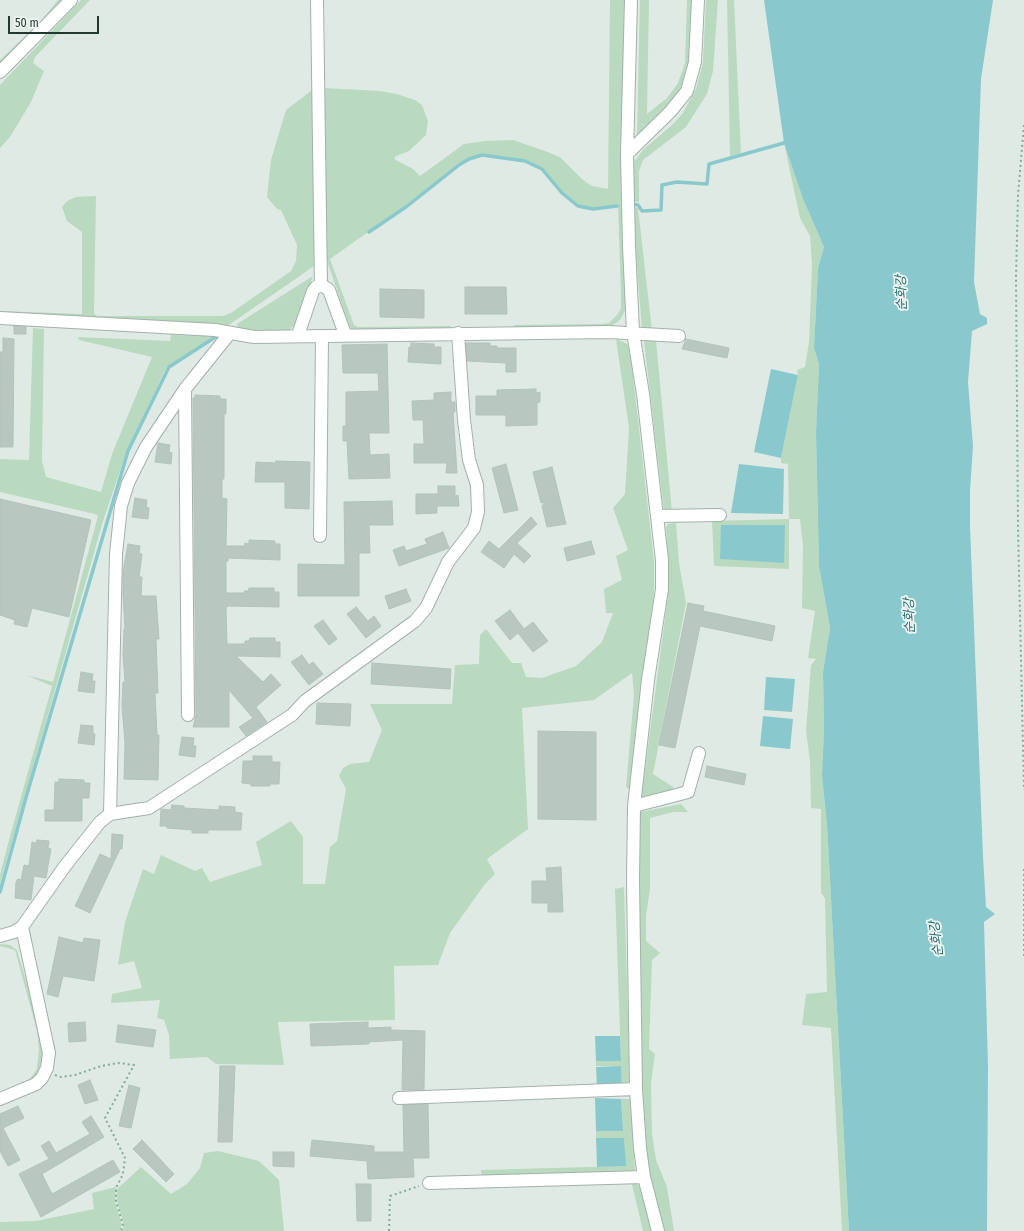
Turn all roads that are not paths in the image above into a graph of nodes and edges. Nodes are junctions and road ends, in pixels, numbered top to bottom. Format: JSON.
{"nodes":[{"id":1,"x":71,"y":0,"type":"edge"},
{"id":2,"x":317,"y":0,"type":"edge"},
{"id":3,"x":630,"y":0,"type":"edge"},
{"id":4,"x":698,"y":0,"type":"edge"},
{"id":5,"x":0,"y":72,"type":"edge"},
{"id":6,"x":627,"y":154,"type":"junction"},
{"id":7,"x":321,"y":286,"type":"junction"},
{"id":8,"x":0,"y":318,"type":"edge"},
{"id":9,"x":634,"y":332,"type":"junction"},
{"id":10,"x":230,"y":333,"type":"junction"},
{"id":11,"x":458,"y":333,"type":"junction"},
{"id":12,"x":345,"y":334,"type":"junction"},
{"id":13,"x":298,"y":335,"type":"junction"},
{"id":14,"x":322,"y":336,"type":"junction"},
{"id":15,"x":678,"y":336,"type":"dead end"},
{"id":16,"x":185,"y":389,"type":"junction"},
{"id":17,"x":720,"y":515,"type":"dead end"},
{"id":18,"x":658,"y":516,"type":"junction"},
{"id":19,"x":320,"y":536,"type":"dead end"},
{"id":20,"x":188,"y":715,"type":"dead end"},
{"id":21,"x":699,"y":753,"type":"dead end"},
{"id":22,"x":634,"y":806,"type":"junction"},
{"id":23,"x":110,"y":814,"type":"junction"},
{"id":24,"x":22,"y":927,"type":"junction"},
{"id":25,"x":0,"y":936,"type":"edge"},
{"id":26,"x":636,"y":1089,"type":"junction"},
{"id":27,"x":399,"y":1098,"type":"dead end"},
{"id":28,"x":0,"y":1099,"type":"edge"},
{"id":29,"x":644,"y":1177,"type":"junction"},
{"id":30,"x":429,"y":1183,"type":"road end"},
{"id":31,"x":658,"y":1231,"type":"edge"}],
"edges":[{"from":1,"to":5,"type":"street"},
{"from":2,"to":7,"type":"street"},
{"from":3,"to":6,"type":"street"},
{"from":4,"to":6,"type":"street"},
{"from":6,"to":9,"type":"street"},
{"from":7,"to":12,"type":"street"},
{"from":7,"to":13,"type":"street"},
{"from":8,"to":10,"type":"street"},
{"from":9,"to":11,"type":"street"},
{"from":9,"to":15,"type":"street"},
{"from":9,"to":18,"type":"street"},
{"from":10,"to":13,"type":"street"},
{"from":10,"to":16,"type":"street"},
{"from":11,"to":12,"type":"street"},
{"from":11,"to":23,"type":"street"},
{"from":12,"to":14,"type":"street"},
{"from":13,"to":14,"type":"street"},
{"from":14,"to":19,"type":"street"},
{"from":16,"to":20,"type":"street"},
{"from":16,"to":23,"type":"street"},
{"from":17,"to":18,"type":"street"},
{"from":18,"to":22,"type":"street"},
{"from":21,"to":22,"type":"street"},
{"from":22,"to":26,"type":"street"},
{"from":23,"to":24,"type":"street"},
{"from":24,"to":25,"type":"street"},
{"from":24,"to":28,"type":"street"},
{"from":26,"to":27,"type":"street"},
{"from":26,"to":29,"type":"street"},
{"from":29,"to":30,"type":"street"},
{"from":29,"to":31,"type":"street"}]}
